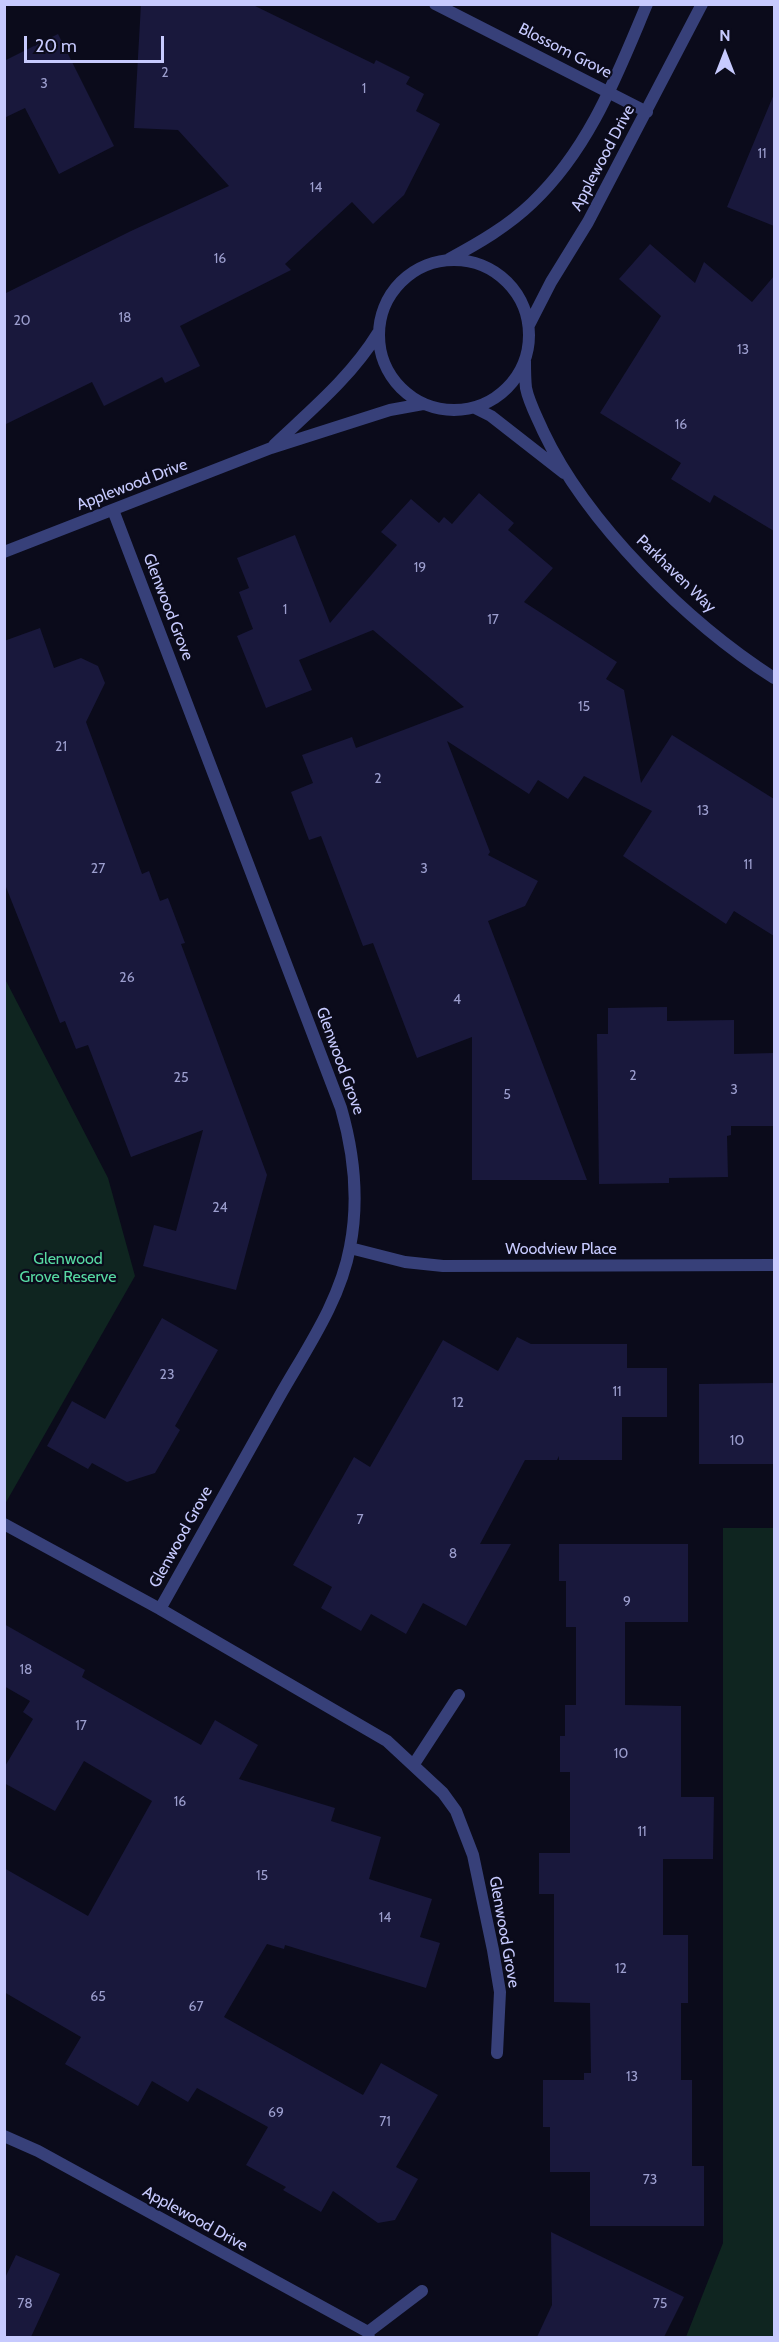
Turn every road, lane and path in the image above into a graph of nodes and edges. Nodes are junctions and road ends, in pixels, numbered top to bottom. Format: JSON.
{"nodes":[{"id":1,"x":435,"y":4,"type":"edge"},
{"id":2,"x":647,"y":4,"type":"edge"},
{"id":3,"x":702,"y":4,"type":"edge"},
{"id":4,"x":610,"y":93,"type":"junction"},
{"id":5,"x":647,"y":112,"type":"junction"},
{"id":6,"x":448,"y":260,"type":"junction"},
{"id":7,"x":529,"y":325,"type":"junction"},
{"id":8,"x":378,"y":333,"type":"junction"},
{"id":9,"x":525,"y":360,"type":"junction"},
{"id":10,"x":423,"y":404,"type":"junction"},
{"id":11,"x":475,"y":408,"type":"junction"},
{"id":12,"x":271,"y":448,"type":"junction"},
{"id":13,"x":570,"y":478,"type":"junction"},
{"id":14,"x":113,"y":510,"type":"junction"},
{"id":15,"x":4,"y":552,"type":"edge"},
{"id":16,"x":774,"y":678,"type":"edge"},
{"id":17,"x":350,"y":1248,"type":"junction"},
{"id":18,"x":774,"y":1265,"type":"edge"},
{"id":19,"x":4,"y":1524,"type":"edge"},
{"id":20,"x":160,"y":1609,"type":"junction"},
{"id":21,"x":459,"y":1695,"type":"dead end"},
{"id":22,"x":414,"y":1764,"type":"junction"},
{"id":23,"x":497,"y":2053,"type":"dead end"},
{"id":24,"x":4,"y":2136,"type":"edge"},
{"id":25,"x":422,"y":2291,"type":"dead end"},
{"id":26,"x":368,"y":2335,"type":"edge"}],
"edges":[{"from":1,"to":4,"type":"street","name":"Blossom Grove"},
{"from":2,"to":4,"type":"street","name":"Applewood Drive"},
{"from":3,"to":5,"type":"street","name":"Applewood Drive"},
{"from":4,"to":5,"type":"street","name":"Blossom Grove"},
{"from":4,"to":6,"type":"street","name":"Applewood Drive"},
{"from":5,"to":7,"type":"street","name":"Applewood Drive"},
{"from":6,"to":7,"type":"street"},
{"from":6,"to":8,"type":"street"},
{"from":7,"to":9,"type":"street"},
{"from":8,"to":10,"type":"street"},
{"from":8,"to":12,"type":"street","name":"Applewood Drive"},
{"from":9,"to":11,"type":"street"},
{"from":9,"to":13,"type":"street","name":"Parkhaven Way"},
{"from":10,"to":11,"type":"street"},
{"from":10,"to":12,"type":"street","name":"Applewood Drive"},
{"from":11,"to":13,"type":"street","name":"Parkhaven Way"},
{"from":12,"to":14,"type":"street","name":"Applewood Drive"},
{"from":13,"to":16,"type":"street","name":"Parkhaven Way"},
{"from":14,"to":15,"type":"street","name":"Applewood Drive"},
{"from":14,"to":17,"type":"street","name":"Glenwood Grove"},
{"from":17,"to":18,"type":"street","name":"Woodview Place"},
{"from":17,"to":20,"type":"street","name":"Glenwood Grove"},
{"from":19,"to":20,"type":"street","name":"Glenwood Grove"},
{"from":20,"to":22,"type":"street","name":"Glenwood Grove"},
{"from":21,"to":22,"type":"street"},
{"from":22,"to":23,"type":"street","name":"Glenwood Grove"},
{"from":24,"to":26,"type":"street","name":"Applewood Drive"},
{"from":25,"to":26,"type":"street","name":"Applewood Drive"}]}
